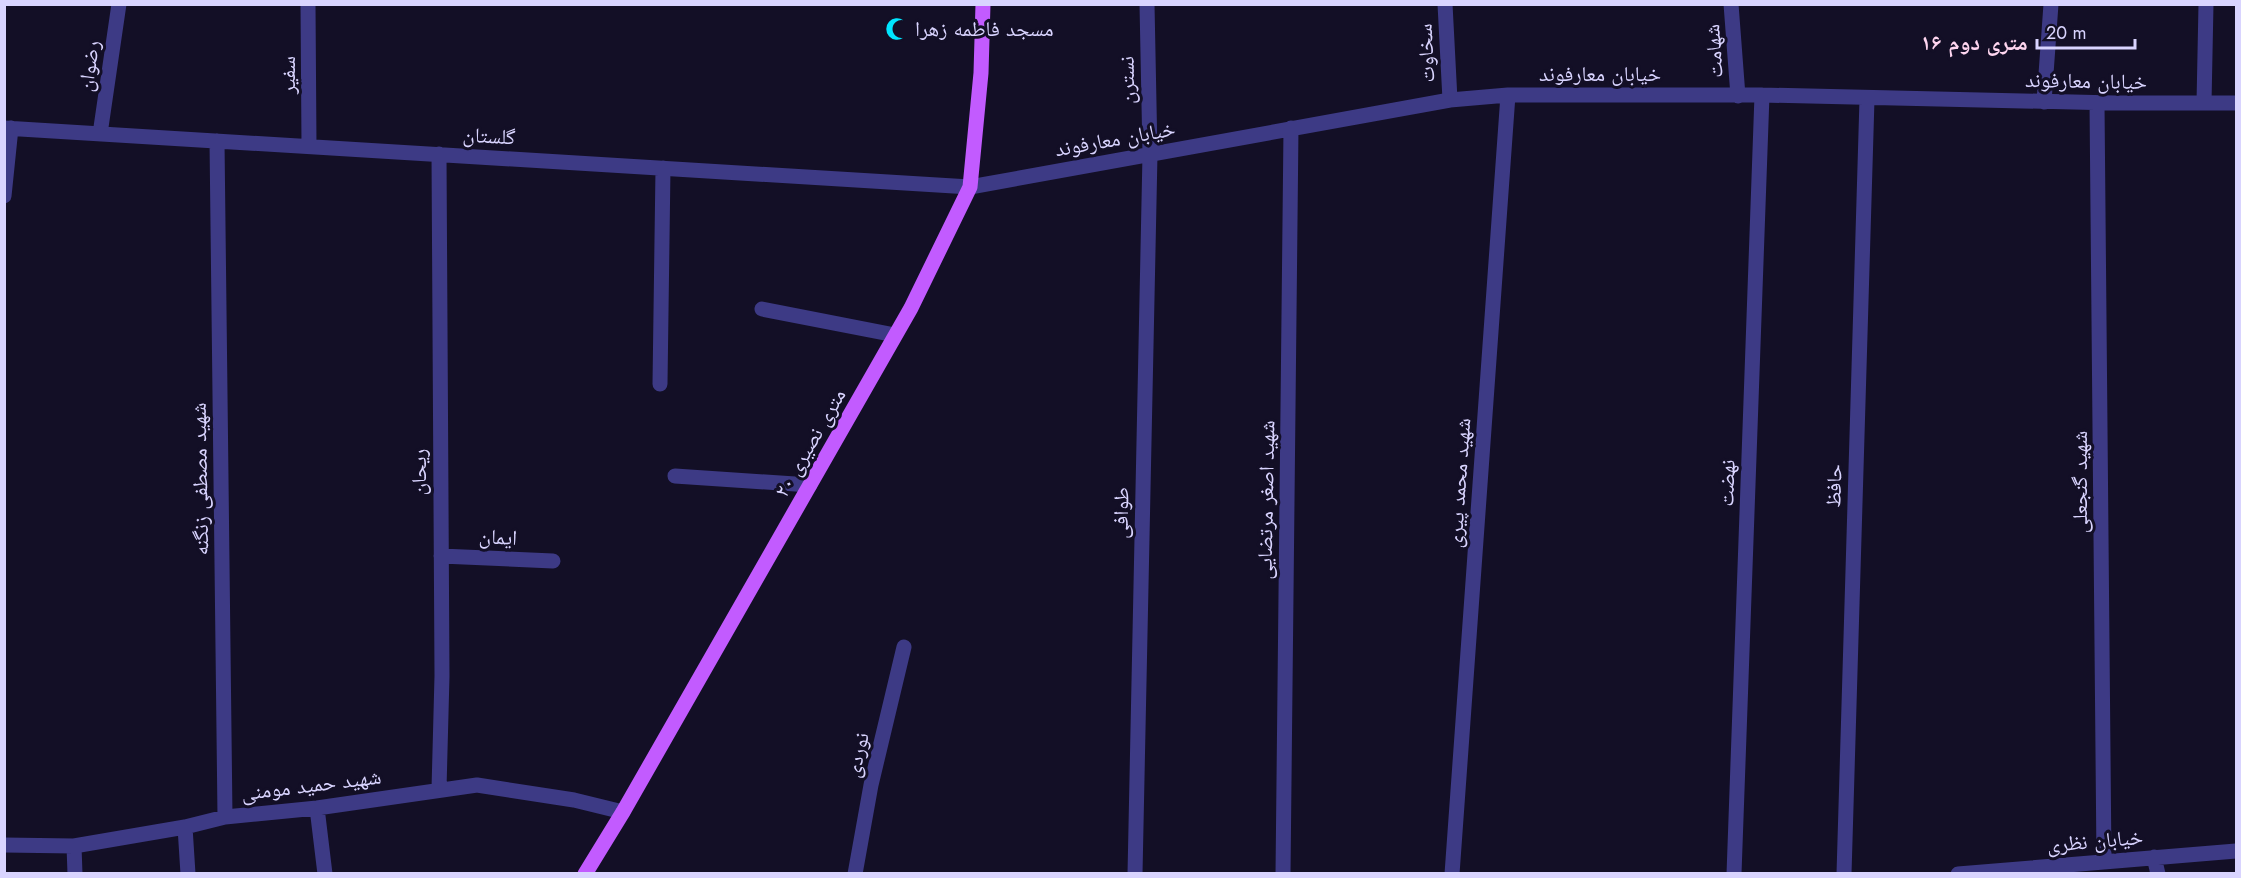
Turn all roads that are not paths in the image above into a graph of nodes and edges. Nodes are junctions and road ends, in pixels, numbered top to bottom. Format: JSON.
{"nodes":[{"id":1,"x":119,"y":4,"type":"edge"},
{"id":2,"x":308,"y":4,"type":"edge"},
{"id":3,"x":983,"y":4,"type":"edge"},
{"id":4,"x":1147,"y":4,"type":"edge"},
{"id":5,"x":1445,"y":4,"type":"edge"},
{"id":6,"x":1731,"y":4,"type":"edge"},
{"id":7,"x":2051,"y":4,"type":"edge"},
{"id":8,"x":2206,"y":4,"type":"edge"},
{"id":9,"x":1508,"y":95,"type":"junction"},
{"id":10,"x":1762,"y":95,"type":"junction"},
{"id":11,"x":1738,"y":96,"type":"junction"},
{"id":12,"x":1867,"y":99,"type":"junction"},
{"id":13,"x":1450,"y":100,"type":"junction"},
{"id":14,"x":2044,"y":102,"type":"junction"},
{"id":15,"x":2097,"y":103,"type":"junction"},
{"id":16,"x":2204,"y":103,"type":"junction"},
{"id":17,"x":2236,"y":103,"type":"edge"},
{"id":18,"x":8,"y":128,"type":"edge"},
{"id":19,"x":1291,"y":128,"type":"junction"},
{"id":20,"x":100,"y":134,"type":"junction"},
{"id":21,"x":217,"y":141,"type":"junction"},
{"id":22,"x":309,"y":145,"type":"junction"},
{"id":23,"x":438,"y":154,"type":"junction"},
{"id":24,"x":1150,"y":154,"type":"junction"},
{"id":25,"x":663,"y":168,"type":"junction"},
{"id":26,"x":970,"y":187,"type":"junction"},
{"id":27,"x":4,"y":196,"type":"edge"},
{"id":28,"x":762,"y":309,"type":"dead end"},
{"id":29,"x":895,"y":335,"type":"junction"},
{"id":30,"x":660,"y":384,"type":"dead end"},
{"id":31,"x":675,"y":476,"type":"dead end"},
{"id":32,"x":810,"y":485,"type":"junction"},
{"id":33,"x":441,"y":556,"type":"junction"},
{"id":34,"x":553,"y":561,"type":"dead end"},
{"id":35,"x":904,"y":647,"type":"dead end"},
{"id":36,"x":439,"y":789,"type":"junction"},
{"id":37,"x":317,"y":808,"type":"junction"},
{"id":38,"x":623,"y":812,"type":"junction"},
{"id":39,"x":225,"y":817,"type":"junction"},
{"id":40,"x":185,"y":827,"type":"junction"},
{"id":41,"x":4,"y":845,"type":"edge"},
{"id":42,"x":74,"y":846,"type":"junction"},
{"id":43,"x":2236,"y":851,"type":"edge"},
{"id":44,"x":2154,"y":857,"type":"junction"},
{"id":45,"x":2104,"y":862,"type":"junction"},
{"id":46,"x":2009,"y":871,"type":"edge"},
{"id":47,"x":75,"y":873,"type":"edge"},
{"id":48,"x":188,"y":873,"type":"edge"},
{"id":49,"x":325,"y":873,"type":"edge"},
{"id":50,"x":585,"y":873,"type":"edge"},
{"id":51,"x":855,"y":873,"type":"edge"},
{"id":52,"x":1135,"y":873,"type":"edge"},
{"id":53,"x":1283,"y":873,"type":"edge"},
{"id":54,"x":1452,"y":873,"type":"edge"},
{"id":55,"x":1734,"y":873,"type":"edge"},
{"id":56,"x":1844,"y":873,"type":"edge"},
{"id":57,"x":1958,"y":873,"type":"edge"},
{"id":58,"x":2158,"y":873,"type":"edge"}],
"edges":[{"from":1,"to":20,"type":"street","name":"رضوان"},
{"from":2,"to":22,"type":"street","name":"سفیر"},
{"from":3,"to":26,"type":"main road","name":"۲۰ متری نصیری"},
{"from":4,"to":24,"type":"street","name":"نسترن"},
{"from":5,"to":13,"type":"street","name":"سخاوت"},
{"from":6,"to":11,"type":"street","name":"شهامت"},
{"from":7,"to":14,"type":"street"},
{"from":8,"to":16,"type":"street"},
{"from":9,"to":11,"type":"street","name":"خیابان معارفوند"},
{"from":9,"to":13,"type":"street","name":"خیابان معارفوند"},
{"from":9,"to":54,"type":"street","name":"شهید محمد پیری"},
{"from":10,"to":11,"type":"street","name":"خیابان معارفوند"},
{"from":10,"to":12,"type":"street","name":"خیابان معارفوند"},
{"from":10,"to":55,"type":"street","name":"نهضت"},
{"from":12,"to":14,"type":"street","name":"خیابان معارفوند"},
{"from":12,"to":56,"type":"street","name":"حافظ"},
{"from":13,"to":19,"type":"street","name":"خیابان معارفوند"},
{"from":14,"to":15,"type":"street","name":"خیابان معارفوند"},
{"from":15,"to":16,"type":"street","name":"خیابان معارفوند"},
{"from":15,"to":45,"type":"street","name":"شهید گنجعلی"},
{"from":16,"to":17,"type":"street","name":"خیابان معارفوند"},
{"from":18,"to":20,"type":"street","name":"گلستان"},
{"from":18,"to":27,"type":"street"},
{"from":19,"to":24,"type":"street","name":"خیابان معارفوند"},
{"from":19,"to":53,"type":"street","name":"شهید اصغر مرتضایی"},
{"from":20,"to":21,"type":"street","name":"گلستان"},
{"from":21,"to":22,"type":"street","name":"گلستان"},
{"from":21,"to":39,"type":"street","name":"شهید مصطفی زنگنه"},
{"from":22,"to":23,"type":"street","name":"گلستان"},
{"from":23,"to":25,"type":"street","name":"گلستان"},
{"from":23,"to":33,"type":"street","name":"ریحان"},
{"from":24,"to":26,"type":"street","name":"خیابان معارفوند"},
{"from":24,"to":52,"type":"street","name":"طوافی"},
{"from":25,"to":26,"type":"street","name":"گلستان"},
{"from":25,"to":30,"type":"street"},
{"from":26,"to":29,"type":"main road","name":"۲۰ متری نصیری"},
{"from":28,"to":29,"type":"street"},
{"from":29,"to":32,"type":"main road","name":"۲۰ متری نصیری"},
{"from":31,"to":32,"type":"street"},
{"from":32,"to":38,"type":"main road","name":"۲۰ متری نصیری"},
{"from":33,"to":34,"type":"street","name":"ایمان"},
{"from":33,"to":36,"type":"street","name":"ریحان"},
{"from":35,"to":51,"type":"street","name":"نوردی"},
{"from":36,"to":37,"type":"street","name":"شهید حمید مومنی"},
{"from":36,"to":38,"type":"street","name":"شهید حمید مومنی"},
{"from":37,"to":39,"type":"street","name":"شهید حمید مومنی"},
{"from":37,"to":49,"type":"street"},
{"from":38,"to":50,"type":"main road","name":"۲۰ متری نصیری"},
{"from":39,"to":40,"type":"street","name":"شهید حمید مومنی"},
{"from":40,"to":42,"type":"street","name":"شهید حمید مومنی"},
{"from":40,"to":48,"type":"street"},
{"from":41,"to":42,"type":"street","name":"شهید حمید مومنی"},
{"from":42,"to":47,"type":"street"},
{"from":43,"to":44,"type":"street","name":"خیابان نظری"},
{"from":44,"to":45,"type":"street","name":"خیابان نظری"},
{"from":44,"to":58,"type":"street"},
{"from":45,"to":46,"type":"street","name":"خیابان نظری"},
{"from":46,"to":57,"type":"street","name":"خیابان نظری"}]}
